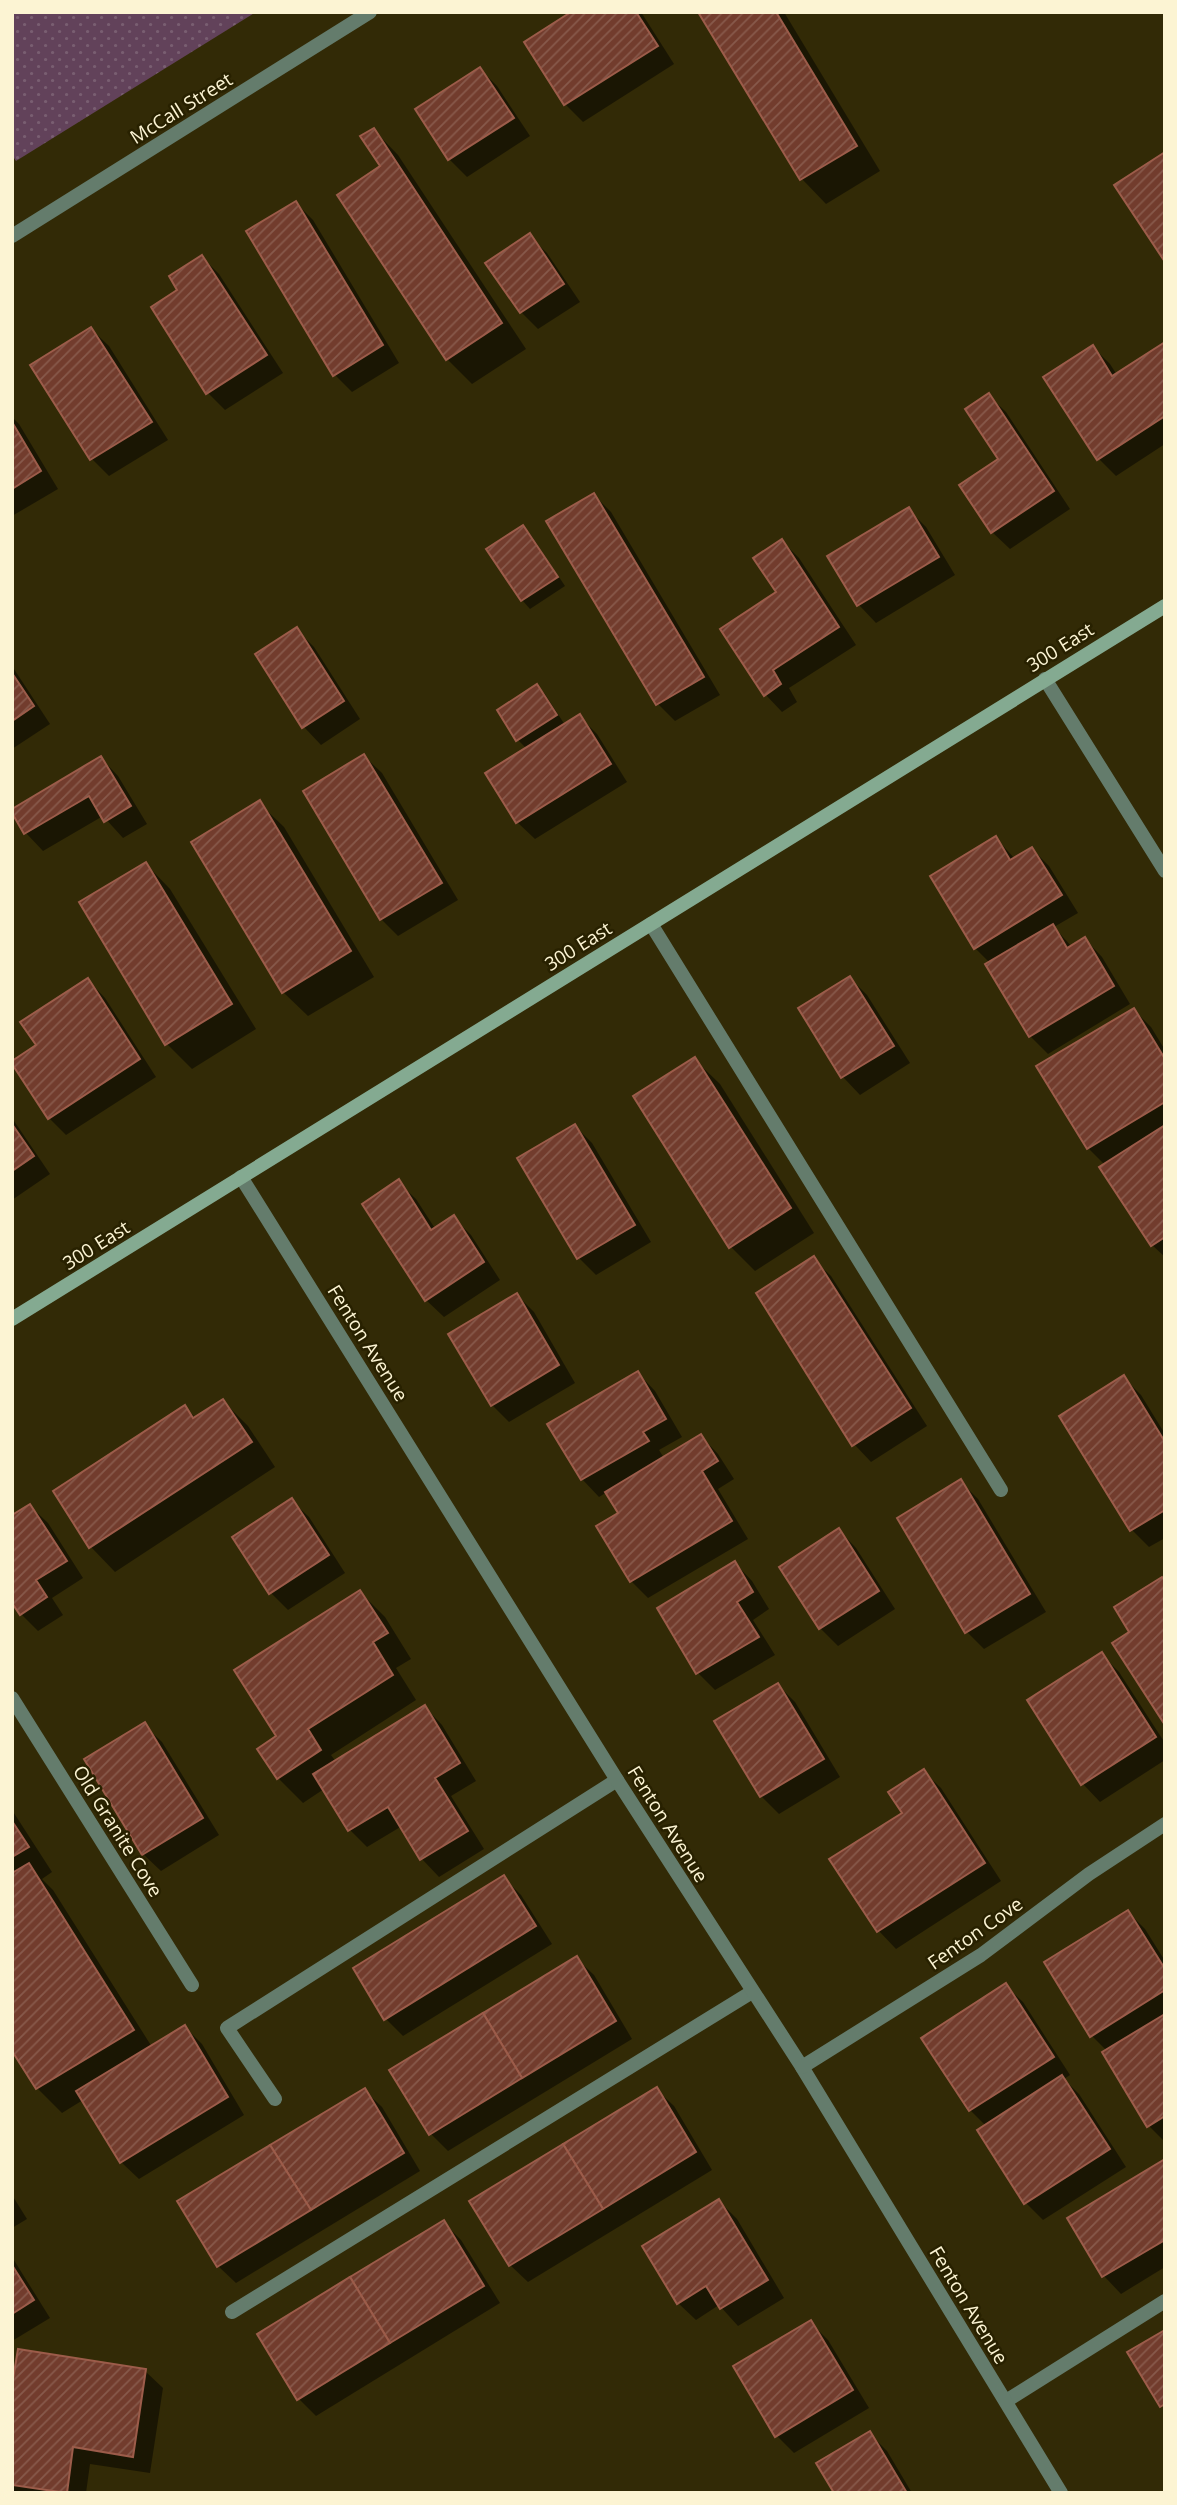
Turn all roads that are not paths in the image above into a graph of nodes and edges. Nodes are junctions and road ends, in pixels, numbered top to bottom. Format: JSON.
{"nodes":[{"id":1,"x":369,"y":12,"type":"edge"},
{"id":2,"x":12,"y":236,"type":"edge"},
{"id":3,"x":1165,"y":606,"type":"edge"},
{"id":4,"x":1045,"y":679,"type":"junction"},
{"id":5,"x":1165,"y":871,"type":"edge"},
{"id":6,"x":651,"y":924,"type":"junction"},
{"id":7,"x":241,"y":1177,"type":"junction"},
{"id":8,"x":12,"y":1319,"type":"edge"},
{"id":9,"x":1001,"y":1490,"type":"dead end"},
{"id":10,"x":12,"y":1698,"type":"edge"},
{"id":11,"x":617,"y":1780,"type":"junction"},
{"id":12,"x":1165,"y":1824,"type":"edge"},
{"id":13,"x":191,"y":1985,"type":"dead end"},
{"id":14,"x":752,"y":1992,"type":"junction"},
{"id":15,"x":802,"y":2067,"type":"junction"},
{"id":16,"x":275,"y":2099,"type":"dead end"},
{"id":17,"x":1165,"y":2301,"type":"edge"},
{"id":18,"x":232,"y":2312,"type":"dead end"},
{"id":19,"x":1006,"y":2401,"type":"junction"},
{"id":20,"x":1061,"y":2493,"type":"edge"}],
"edges":[{"from":1,"to":2,"type":"street","name":"McCall Street"},
{"from":3,"to":4,"type":"street","name":"300 East"},
{"from":4,"to":5,"type":"street"},
{"from":4,"to":6,"type":"street","name":"300 East"},
{"from":6,"to":7,"type":"street","name":"300 East"},
{"from":6,"to":9,"type":"street"},
{"from":7,"to":8,"type":"street","name":"300 East"},
{"from":7,"to":11,"type":"street","name":"Fenton Avenue"},
{"from":10,"to":13,"type":"street","name":"Old Granite Cove"},
{"from":11,"to":14,"type":"street","name":"Fenton Avenue"},
{"from":11,"to":16,"type":"street"},
{"from":12,"to":15,"type":"street","name":"Fenton Cove"},
{"from":14,"to":15,"type":"street","name":"Fenton Avenue"},
{"from":14,"to":18,"type":"street"},
{"from":15,"to":19,"type":"street","name":"Fenton Avenue"},
{"from":17,"to":19,"type":"street"},
{"from":19,"to":20,"type":"street","name":"Fenton Avenue"}]}
